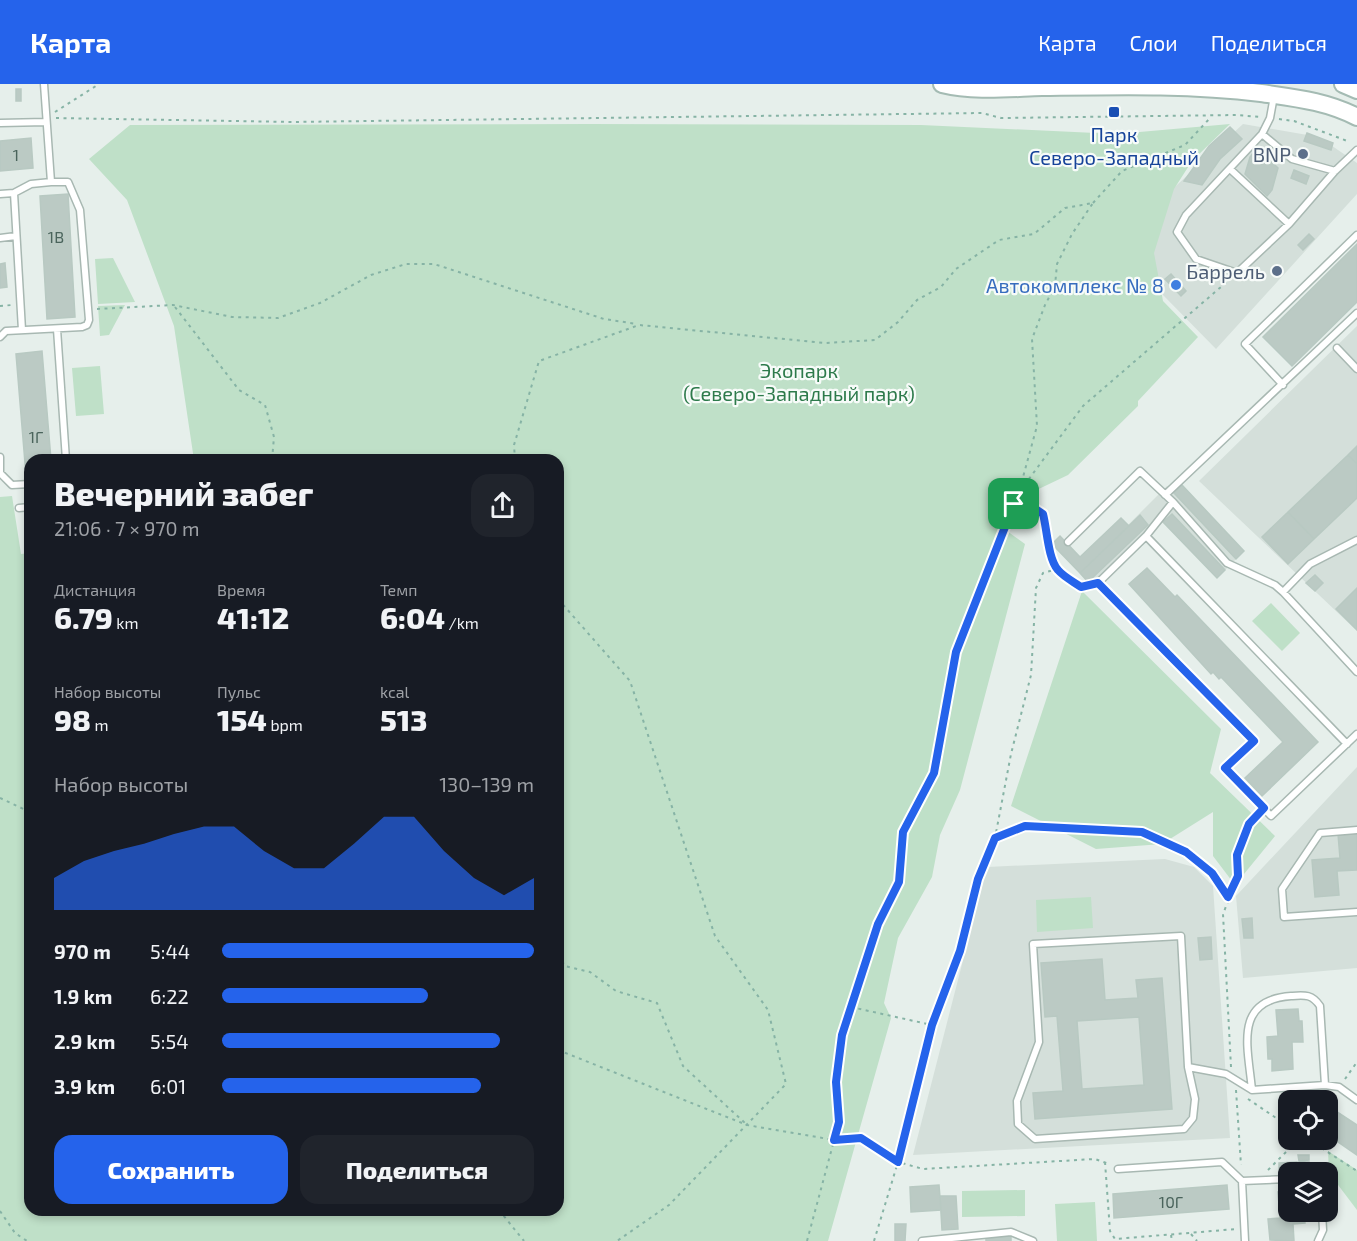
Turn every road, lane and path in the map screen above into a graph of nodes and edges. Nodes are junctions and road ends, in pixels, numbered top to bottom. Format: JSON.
{"nodes":[{"id":1,"x":44,"y":84,"type":"edge"},
{"id":2,"x":99,"y":84,"type":"edge"},
{"id":3,"x":942,"y":84,"type":"edge"},
{"id":4,"x":1342,"y":84,"type":"edge"},
{"id":5,"x":1274,"y":89,"type":"edge"},
{"id":6,"x":1357,"y":90,"type":"edge"},
{"id":7,"x":1211,"y":116,"type":"junction"},
{"id":8,"x":1357,"y":117,"type":"edge"},
{"id":9,"x":1270,"y":118,"type":"junction"},
{"id":10,"x":46,"y":120,"type":"junction"},
{"id":11,"x":0,"y":123,"type":"edge"},
{"id":12,"x":1262,"y":134,"type":"junction"},
{"id":13,"x":1351,"y":143,"type":"dead end"},
{"id":14,"x":1355,"y":155,"type":"edge"},
{"id":15,"x":1230,"y":169,"type":"junction"},
{"id":16,"x":1335,"y":171,"type":"junction"},
{"id":17,"x":51,"y":183,"type":"junction"},
{"id":18,"x":14,"y":193,"type":"junction"},
{"id":19,"x":0,"y":194,"type":"edge"},
{"id":20,"x":1093,"y":203,"type":"junction"},
{"id":21,"x":1289,"y":224,"type":"junction"},
{"id":22,"x":1357,"y":235,"type":"edge"},
{"id":23,"x":16,"y":236,"type":"junction"},
{"id":24,"x":0,"y":238,"type":"edge"},
{"id":25,"x":1237,"y":273,"type":"junction"},
{"id":26,"x":173,"y":305,"type":"junction"},
{"id":27,"x":88,"y":309,"type":"junction"},
{"id":28,"x":1357,"y":313,"type":"edge"},
{"id":29,"x":639,"y":325,"type":"junction"},
{"id":30,"x":57,"y":329,"type":"junction"},
{"id":31,"x":22,"y":330,"type":"junction"},
{"id":32,"x":0,"y":337,"type":"edge"},
{"id":33,"x":1337,"y":348,"type":"dead end"},
{"id":34,"x":1357,"y":369,"type":"edge"},
{"id":35,"x":1283,"y":385,"type":"junction"},
{"id":36,"x":66,"y":454,"type":"edge"},
{"id":37,"x":273,"y":454,"type":"edge"},
{"id":38,"x":515,"y":454,"type":"edge"},
{"id":39,"x":0,"y":457,"type":"edge"},
{"id":40,"x":1,"y":474,"type":"edge"},
{"id":41,"x":24,"y":484,"type":"edge"},
{"id":42,"x":1020,"y":490,"type":"junction"},
{"id":43,"x":1166,"y":495,"type":"junction"},
{"id":44,"x":1173,"y":502,"type":"junction"},
{"id":45,"x":1014,"y":504,"type":"junction"},
{"id":46,"x":19,"y":508,"type":"dead end"},
{"id":47,"x":24,"y":508,"type":"edge"},
{"id":48,"x":1146,"y":536,"type":"junction"},
{"id":49,"x":1357,"y":540,"type":"edge"},
{"id":50,"x":1068,"y":542,"type":"dead end"},
{"id":51,"x":1057,"y":569,"type":"junction"},
{"id":52,"x":1098,"y":583,"type":"junction"},
{"id":53,"x":1283,"y":592,"type":"junction"},
{"id":54,"x":564,"y":606,"type":"edge"},
{"id":55,"x":1357,"y":672,"type":"edge"},
{"id":56,"x":1357,"y":734,"type":"edge"},
{"id":57,"x":1254,"y":741,"type":"joint"},
{"id":58,"x":1347,"y":744,"type":"junction"},
{"id":59,"x":0,"y":798,"type":"edge"},
{"id":60,"x":1264,"y":808,"type":"junction"},
{"id":61,"x":24,"y":809,"type":"edge"},
{"id":62,"x":1357,"y":830,"type":"edge"},
{"id":63,"x":995,"y":838,"type":"junction"},
{"id":64,"x":1228,"y":897,"type":"junction"},
{"id":65,"x":1357,"y":912,"type":"edge"},
{"id":66,"x":564,"y":964,"type":"edge"},
{"id":67,"x":851,"y":1007,"type":"junction"},
{"id":68,"x":932,"y":1025,"type":"junction"},
{"id":69,"x":564,"y":1052,"type":"edge"},
{"id":70,"x":1188,"y":1067,"type":"junction"},
{"id":71,"x":1233,"y":1078,"type":"junction"},
{"id":72,"x":1325,"y":1085,"type":"junction"},
{"id":73,"x":1252,"y":1090,"type":"junction"},
{"id":74,"x":1237,"y":1092,"type":"junction"},
{"id":75,"x":1357,"y":1100,"type":"edge"},
{"id":76,"x":1278,"y":1119,"type":"edge"},
{"id":77,"x":747,"y":1125,"type":"junction"},
{"id":78,"x":834,"y":1140,"type":"junction"},
{"id":79,"x":1288,"y":1150,"type":"edge"},
{"id":80,"x":1324,"y":1150,"type":"edge"},
{"id":81,"x":898,"y":1162,"type":"junction"},
{"id":82,"x":1105,"y":1162,"type":"junction"},
{"id":83,"x":1118,"y":1169,"type":"joint"},
{"id":84,"x":1357,"y":1171,"type":"edge"},
{"id":85,"x":1278,"y":1180,"type":"edge"},
{"id":86,"x":1242,"y":1181,"type":"junction"},
{"id":87,"x":1259,"y":1181,"type":"junction"},
{"id":88,"x":0,"y":1211,"type":"edge"},
{"id":89,"x":504,"y":1216,"type":"edge"},
{"id":90,"x":1323,"y":1222,"type":"edge"},
{"id":91,"x":1244,"y":1228,"type":"junction"},
{"id":92,"x":1191,"y":1233,"type":"junction"},
{"id":93,"x":1171,"y":1235,"type":"junction"},
{"id":94,"x":1115,"y":1240,"type":"edge"},
{"id":95,"x":27,"y":1241,"type":"edge"},
{"id":96,"x":524,"y":1241,"type":"edge"},
{"id":97,"x":617,"y":1241,"type":"edge"},
{"id":98,"x":807,"y":1241,"type":"edge"},
{"id":99,"x":874,"y":1241,"type":"edge"},
{"id":100,"x":922,"y":1241,"type":"edge"},
{"id":101,"x":1034,"y":1241,"type":"edge"},
{"id":102,"x":1172,"y":1241,"type":"edge"},
{"id":103,"x":1197,"y":1241,"type":"edge"},
{"id":104,"x":1245,"y":1241,"type":"edge"},
{"id":105,"x":1318,"y":1241,"type":"edge"}],
"edges":[{"from":1,"to":10,"type":"lane"},
{"from":2,"to":10,"type":"path"},
{"from":3,"to":5,"type":"street"},
{"from":4,"to":6,"type":"street"},
{"from":5,"to":8,"type":"street"},
{"from":5,"to":9,"type":"lane"},
{"from":7,"to":9,"type":"path"},
{"from":7,"to":10,"type":"path"},
{"from":7,"to":20,"type":"path"},
{"from":9,"to":12,"type":"lane"},
{"from":9,"to":13,"type":"path"},
{"from":10,"to":11,"type":"lane"},
{"from":10,"to":17,"type":"lane"},
{"from":12,"to":15,"type":"lane"},
{"from":12,"to":16,"type":"lane"},
{"from":14,"to":16,"type":"lane"},
{"from":15,"to":21,"type":"lane"},
{"from":15,"to":25,"type":"lane"},
{"from":16,"to":21,"type":"lane"},
{"from":17,"to":18,"type":"lane"},
{"from":17,"to":27,"type":"lane"},
{"from":18,"to":19,"type":"lane"},
{"from":18,"to":23,"type":"lane"},
{"from":20,"to":29,"type":"path"},
{"from":20,"to":42,"type":"path"},
{"from":21,"to":25,"type":"lane"},
{"from":22,"to":35,"type":"lane"},
{"from":23,"to":24,"type":"lane"},
{"from":23,"to":31,"type":"lane"},
{"from":25,"to":42,"type":"path"},
{"from":26,"to":27,"type":"path"},
{"from":26,"to":29,"type":"path"},
{"from":26,"to":37,"type":"path"},
{"from":27,"to":30,"type":"lane"},
{"from":28,"to":35,"type":"lane"},
{"from":29,"to":38,"type":"path"},
{"from":30,"to":31,"type":"lane"},
{"from":30,"to":36,"type":"lane"},
{"from":31,"to":32,"type":"lane"},
{"from":33,"to":34,"type":"lane"},
{"from":35,"to":43,"type":"lane"},
{"from":39,"to":40,"type":"lane"},
{"from":40,"to":41,"type":"lane"},
{"from":42,"to":45,"type":"path"},
{"from":43,"to":44,"type":"lane"},
{"from":43,"to":50,"type":"lane"},
{"from":44,"to":48,"type":"lane"},
{"from":44,"to":53,"type":"lane"},
{"from":45,"to":51,"type":"path"},
{"from":45,"to":67,"type":"path"},
{"from":46,"to":47,"type":"lane"},
{"from":48,"to":52,"type":"lane"},
{"from":48,"to":58,"type":"lane"},
{"from":49,"to":53,"type":"lane"},
{"from":51,"to":52,"type":"path"},
{"from":51,"to":63,"type":"path"},
{"from":52,"to":57,"type":"path"},
{"from":53,"to":55,"type":"lane"},
{"from":54,"to":77,"type":"path"},
{"from":56,"to":58,"type":"lane"},
{"from":57,"to":60,"type":"lane"},
{"from":58,"to":60,"type":"lane"},
{"from":59,"to":61,"type":"path"},
{"from":60,"to":64,"type":"path"},
{"from":62,"to":65,"type":"lane"},
{"from":63,"to":64,"type":"path"},
{"from":63,"to":68,"type":"path"},
{"from":64,"to":71,"type":"path"},
{"from":66,"to":77,"type":"path"},
{"from":67,"to":68,"type":"path"},
{"from":67,"to":78,"type":"path"},
{"from":68,"to":81,"type":"path"},
{"from":69,"to":77,"type":"path"},
{"from":70,"to":70,"type":"lane"},
{"from":70,"to":71,"type":"lane"},
{"from":71,"to":73,"type":"lane"},
{"from":71,"to":74,"type":"path"},
{"from":72,"to":73,"type":"lane"},
{"from":72,"to":73,"type":"lane"},
{"from":72,"to":75,"type":"lane"},
{"from":74,"to":76,"type":"path"},
{"from":74,"to":86,"type":"path"},
{"from":77,"to":78,"type":"path"},
{"from":77,"to":97,"type":"path"},
{"from":78,"to":81,"type":"path"},
{"from":78,"to":98,"type":"path"},
{"from":79,"to":87,"type":"path"},
{"from":80,"to":84,"type":"path"},
{"from":81,"to":82,"type":"path"},
{"from":81,"to":99,"type":"path"},
{"from":82,"to":83,"type":"path"},
{"from":82,"to":94,"type":"path"},
{"from":83,"to":86,"type":"lane"},
{"from":85,"to":87,"type":"lane"},
{"from":86,"to":87,"type":"lane"},
{"from":86,"to":91,"type":"lane"},
{"from":88,"to":95,"type":"path"},
{"from":89,"to":96,"type":"path"},
{"from":90,"to":105,"type":"lane"},
{"from":91,"to":92,"type":"path"},
{"from":91,"to":104,"type":"lane"},
{"from":92,"to":93,"type":"path"},
{"from":92,"to":103,"type":"path"},
{"from":93,"to":94,"type":"path"},
{"from":93,"to":102,"type":"path"},
{"from":100,"to":101,"type":"lane"}]}
